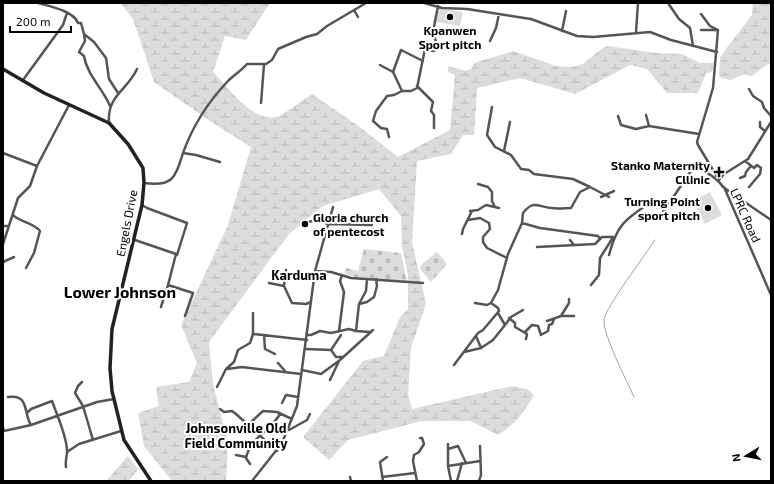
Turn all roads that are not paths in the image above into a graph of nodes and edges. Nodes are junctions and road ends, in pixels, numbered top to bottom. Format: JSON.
{"nodes":[{"id":1,"x":38,"y":3,"type":"edge"},
{"id":2,"x":366,"y":3,"type":"edge"},
{"id":3,"x":424,"y":3,"type":"edge"},
{"id":4,"x":442,"y":3,"type":"edge"},
{"id":5,"x":638,"y":3,"type":"edge"},
{"id":6,"x":668,"y":3,"type":"edge"},
{"id":7,"x":438,"y":6,"type":"junction"},
{"id":8,"x":442,"y":8,"type":"junction"},
{"id":9,"x":354,"y":10,"type":"junction"},
{"id":10,"x":566,"y":12,"type":"dead end"},
{"id":11,"x":67,"y":13,"type":"junction"},
{"id":12,"x":498,"y":14,"type":"junction"},
{"id":13,"x":701,"y":14,"type":"dead end"},
{"id":14,"x":358,"y":17,"type":"dead end"},
{"id":15,"x":702,"y":30,"type":"dead end"},
{"id":16,"x":718,"y":30,"type":"junction"},
{"id":17,"x":562,"y":31,"type":"junction"},
{"id":18,"x":636,"y":33,"type":"junction"},
{"id":19,"x":84,"y":34,"type":"junction"},
{"id":20,"x":490,"y":40,"type":"dead end"},
{"id":21,"x":693,"y":46,"type":"junction"},
{"id":22,"x":717,"y":52,"type":"junction"},
{"id":23,"x":423,"y":61,"type":"junction"},
{"id":24,"x":264,"y":65,"type":"junction"},
{"id":25,"x":380,"y":65,"type":"dead end"},
{"id":26,"x":3,"y":69,"type":"edge"},
{"id":27,"x":137,"y":69,"type":"dead end"},
{"id":28,"x":393,"y":72,"type":"junction"},
{"id":29,"x":23,"y":80,"type":"junction"},
{"id":30,"x":417,"y":86,"type":"junction"},
{"id":31,"x":749,"y":89,"type":"dead end"},
{"id":32,"x":402,"y":91,"type":"junction"},
{"id":33,"x":118,"y":93,"type":"junction"},
{"id":34,"x":261,"y":103,"type":"dead end"},
{"id":35,"x":69,"y":105,"type":"junction"},
{"id":36,"x":110,"y":106,"type":"junction"},
{"id":37,"x":492,"y":107,"type":"dead end"},
{"id":38,"x":646,"y":115,"type":"dead end"},
{"id":39,"x":618,"y":116,"type":"dead end"},
{"id":40,"x":771,"y":116,"type":"edge"},
{"id":41,"x":510,"y":122,"type":"dead end"},
{"id":42,"x":760,"y":122,"type":"dead end"},
{"id":43,"x":771,"y":122,"type":"edge"},
{"id":44,"x":109,"y":123,"type":"junction"},
{"id":45,"x":649,"y":126,"type":"junction"},
{"id":46,"x":434,"y":128,"type":"dead end"},
{"id":47,"x":765,"y":131,"type":"junction"},
{"id":48,"x":699,"y":134,"type":"junction"},
{"id":49,"x":389,"y":137,"type":"dead end"},
{"id":50,"x":504,"y":151,"type":"junction"},
{"id":51,"x":3,"y":152,"type":"edge"},
{"id":52,"x":183,"y":153,"type":"junction"},
{"id":53,"x":745,"y":161,"type":"junction"},
{"id":54,"x":220,"y":162,"type":"dead end"},
{"id":55,"x":37,"y":166,"type":"junction"},
{"id":56,"x":751,"y":166,"type":"junction"},
{"id":57,"x":740,"y":178,"type":"dead end"},
{"id":58,"x":719,"y":180,"type":"junction"},
{"id":59,"x":144,"y":183,"type":"junction"},
{"id":60,"x":478,"y":184,"type":"dead end"},
{"id":61,"x":590,"y":187,"type":"junction"},
{"id":62,"x":723,"y":187,"type":"junction"},
{"id":63,"x":750,"y":187,"type":"dead end"},
{"id":64,"x":614,"y":191,"type":"dead end"},
{"id":65,"x":607,"y":196,"type":"junction"},
{"id":66,"x":601,"y":197,"type":"dead end"},
{"id":67,"x":142,"y":205,"type":"junction"},
{"id":68,"x":333,"y":207,"type":"dead end"},
{"id":69,"x":494,"y":207,"type":"junction"},
{"id":70,"x":667,"y":207,"type":"junction"},
{"id":71,"x":499,"y":208,"type":"dead end"},
{"id":72,"x":13,"y":216,"type":"junction"},
{"id":73,"x":659,"y":218,"type":"dead end"},
{"id":74,"x":468,"y":220,"type":"junction"},
{"id":75,"x":771,"y":220,"type":"edge"},
{"id":76,"x":308,"y":222,"type":"dead end"},
{"id":77,"x":522,"y":223,"type":"junction"},
{"id":78,"x":328,"y":224,"type":"junction"},
{"id":79,"x":372,"y":225,"type":"dead end"},
{"id":80,"x":3,"y":226,"type":"edge"},
{"id":81,"x":9,"y":226,"type":"junction"},
{"id":82,"x":462,"y":234,"type":"dead end"},
{"id":83,"x":591,"y":237,"type":"junction"},
{"id":84,"x":614,"y":237,"type":"junction"},
{"id":85,"x":587,"y":239,"type":"dead end"},
{"id":86,"x":600,"y":239,"type":"junction"},
{"id":87,"x":135,"y":240,"type":"junction"},
{"id":88,"x":570,"y":240,"type":"dead end"},
{"id":89,"x":3,"y":244,"type":"edge"},
{"id":90,"x":574,"y":245,"type":"junction"},
{"id":91,"x":537,"y":247,"type":"dead end"},
{"id":92,"x":177,"y":255,"type":"junction"},
{"id":93,"x":609,"y":255,"type":"dead end"},
{"id":94,"x":14,"y":257,"type":"dead end"},
{"id":95,"x":507,"y":258,"type":"junction"},
{"id":96,"x":3,"y":262,"type":"edge"},
{"id":97,"x":26,"y":268,"type":"dead end"},
{"id":98,"x":286,"y":270,"type":"dead end"},
{"id":99,"x":315,"y":271,"type":"junction"},
{"id":100,"x":342,"y":275,"type":"junction"},
{"id":101,"x":368,"y":279,"type":"junction"},
{"id":102,"x":376,"y":279,"type":"junction"},
{"id":103,"x":269,"y":283,"type":"dead end"},
{"id":104,"x":423,"y":283,"type":"dead end"},
{"id":105,"x":168,"y":285,"type":"junction"},
{"id":106,"x":591,"y":285,"type":"dead end"},
{"id":107,"x":284,"y":286,"type":"junction"},
{"id":108,"x":771,"y":295,"type":"edge"},
{"id":109,"x":569,"y":299,"type":"dead end"},
{"id":110,"x":311,"y":302,"type":"junction"},
{"id":111,"x":491,"y":302,"type":"junction"},
{"id":112,"x":476,"y":303,"type":"dead end"},
{"id":113,"x":358,"y":304,"type":"junction"},
{"id":114,"x":161,"y":307,"type":"dead end"},
{"id":115,"x":523,"y":310,"type":"dead end"},
{"id":116,"x":254,"y":313,"type":"dead end"},
{"id":117,"x":498,"y":313,"type":"junction"},
{"id":118,"x":185,"y":316,"type":"dead end"},
{"id":119,"x":561,"y":316,"type":"junction"},
{"id":120,"x":574,"y":316,"type":"dead end"},
{"id":121,"x":509,"y":318,"type":"junction"},
{"id":122,"x":554,"y":319,"type":"junction"},
{"id":123,"x":547,"y":322,"type":"dead end"},
{"id":124,"x":505,"y":325,"type":"junction"},
{"id":125,"x":356,"y":331,"type":"junction"},
{"id":126,"x":525,"y":332,"type":"junction"},
{"id":127,"x":340,"y":333,"type":"junction"},
{"id":128,"x":253,"y":334,"type":"junction"},
{"id":129,"x":264,"y":335,"type":"junction"},
{"id":130,"x":307,"y":335,"type":"junction"},
{"id":131,"x":476,"y":336,"type":"junction"},
{"id":132,"x":526,"y":339,"type":"dead end"},
{"id":133,"x":307,"y":340,"type":"junction"},
{"id":134,"x":481,"y":348,"type":"junction"},
{"id":135,"x":306,"y":349,"type":"junction"},
{"id":136,"x":331,"y":350,"type":"junction"},
{"id":137,"x":464,"y":352,"type":"junction"},
{"id":138,"x":275,"y":354,"type":"dead end"},
{"id":139,"x":342,"y":357,"type":"junction"},
{"id":140,"x":340,"y":360,"type":"junction"},
{"id":141,"x":278,"y":363,"type":"dead end"},
{"id":142,"x":454,"y":365,"type":"dead end"},
{"id":143,"x":226,"y":369,"type":"junction"},
{"id":144,"x":286,"y":372,"type":"junction"},
{"id":145,"x":302,"y":372,"type":"junction"},
{"id":146,"x":330,"y":380,"type":"dead end"},
{"id":147,"x":82,"y":382,"type":"dead end"},
{"id":148,"x":217,"y":387,"type":"dead end"},
{"id":149,"x":8,"y":397,"type":"dead end"},
{"id":150,"x":298,"y":397,"type":"junction"},
{"id":151,"x":114,"y":398,"type":"junction"},
{"id":152,"x":282,"y":403,"type":"dead end"},
{"id":153,"x":83,"y":406,"type":"junction"},
{"id":154,"x":220,"y":409,"type":"dead end"},
{"id":155,"x":27,"y":413,"type":"junction"},
{"id":156,"x":280,"y":414,"type":"junction"},
{"id":157,"x":310,"y":414,"type":"dead end"},
{"id":158,"x":57,"y":415,"type":"junction"},
{"id":159,"x":292,"y":419,"type":"junction"},
{"id":160,"x":249,"y":424,"type":"junction"},
{"id":161,"x":31,"y":425,"type":"junction"},
{"id":162,"x":3,"y":430,"type":"edge"},
{"id":163,"x":289,"y":430,"type":"junction"},
{"id":164,"x":121,"y":432,"type":"junction"},
{"id":165,"x":260,"y":436,"type":"junction"},
{"id":166,"x":420,"y":438,"type":"dead end"},
{"id":167,"x":93,"y":440,"type":"junction"},
{"id":168,"x":448,"y":444,"type":"dead end"},
{"id":169,"x":480,"y":446,"type":"dead end"},
{"id":170,"x":448,"y":449,"type":"junction"},
{"id":171,"x":277,"y":451,"type":"junction"},
{"id":172,"x":67,"y":452,"type":"junction"},
{"id":173,"x":236,"y":455,"type":"dead end"},
{"id":174,"x":246,"y":457,"type":"junction"},
{"id":175,"x":387,"y":457,"type":"dead end"},
{"id":176,"x":465,"y":461,"type":"junction"},
{"id":177,"x":480,"y":461,"type":"junction"},
{"id":178,"x":250,"y":464,"type":"dead end"},
{"id":179,"x":461,"y":464,"type":"junction"},
{"id":180,"x":448,"y":466,"type":"junction"},
{"id":181,"x":66,"y":468,"type":"dead end"},
{"id":182,"x":415,"y":473,"type":"junction"},
{"id":183,"x":350,"y":477,"type":"dead end"},
{"id":184,"x":382,"y":477,"type":"junction"},
{"id":185,"x":151,"y":481,"type":"edge"},
{"id":186,"x":252,"y":481,"type":"edge"},
{"id":187,"x":351,"y":481,"type":"edge"},
{"id":188,"x":383,"y":481,"type":"edge"},
{"id":189,"x":417,"y":481,"type":"edge"},
{"id":190,"x":451,"y":481,"type":"edge"},
{"id":191,"x":457,"y":481,"type":"edge"},
{"id":192,"x":479,"y":481,"type":"edge"}],
"edges":[{"from":1,"to":11,"type":"street"},
{"from":2,"to":9,"type":"street"},
{"from":3,"to":7,"type":"street"},
{"from":4,"to":8,"type":"street"},
{"from":5,"to":18,"type":"street"},
{"from":6,"to":21,"type":"street"},
{"from":7,"to":8,"type":"street"},
{"from":7,"to":23,"type":"street"},
{"from":8,"to":12,"type":"street"},
{"from":9,"to":14,"type":"street"},
{"from":9,"to":24,"type":"street"},
{"from":10,"to":17,"type":"street"},
{"from":11,"to":19,"type":"street"},
{"from":11,"to":29,"type":"street"},
{"from":12,"to":17,"type":"street"},
{"from":12,"to":20,"type":"street"},
{"from":13,"to":16,"type":"street"},
{"from":15,"to":16,"type":"street"},
{"from":16,"to":22,"type":"street"},
{"from":17,"to":18,"type":"street"},
{"from":18,"to":21,"type":"street"},
{"from":19,"to":33,"type":"street"},
{"from":19,"to":36,"type":"street"},
{"from":21,"to":22,"type":"street"},
{"from":22,"to":48,"type":"street"},
{"from":23,"to":28,"type":"street"},
{"from":23,"to":30,"type":"street"},
{"from":24,"to":34,"type":"street"},
{"from":24,"to":52,"type":"street"},
{"from":25,"to":28,"type":"street"},
{"from":26,"to":29,"type":"street","name":"Engels Drive"},
{"from":27,"to":33,"type":"street"},
{"from":28,"to":32,"type":"street"},
{"from":29,"to":35,"type":"street","name":"Engels Drive"},
{"from":30,"to":32,"type":"street"},
{"from":30,"to":46,"type":"street"},
{"from":31,"to":40,"type":"street"},
{"from":32,"to":49,"type":"street"},
{"from":33,"to":36,"type":"street"},
{"from":35,"to":44,"type":"street","name":"Engels Drive"},
{"from":35,"to":55,"type":"street"},
{"from":36,"to":44,"type":"street"},
{"from":37,"to":50,"type":"street"},
{"from":38,"to":45,"type":"street"},
{"from":39,"to":45,"type":"street"},
{"from":41,"to":50,"type":"street"},
{"from":42,"to":47,"type":"street"},
{"from":43,"to":47,"type":"street"},
{"from":44,"to":59,"type":"street","name":"Engels Drive"},
{"from":45,"to":48,"type":"street"},
{"from":47,"to":53,"type":"street"},
{"from":48,"to":58,"type":"street","name":"LPRC Road"},
{"from":50,"to":61,"type":"street"},
{"from":51,"to":55,"type":"street"},
{"from":52,"to":54,"type":"street"},
{"from":52,"to":59,"type":"street"},
{"from":53,"to":56,"type":"street"},
{"from":53,"to":58,"type":"street"},
{"from":55,"to":72,"type":"street"},
{"from":56,"to":57,"type":"street"},
{"from":56,"to":63,"type":"street"},
{"from":58,"to":62,"type":"street","name":"LPRC Road"},
{"from":58,"to":70,"type":"street"},
{"from":59,"to":67,"type":"street","name":"Engels Drive"},
{"from":60,"to":69,"type":"street"},
{"from":61,"to":65,"type":"street"},
{"from":61,"to":77,"type":"street"},
{"from":62,"to":75,"type":"street"},
{"from":62,"to":108,"type":"street","name":"LPRC Road"},
{"from":64,"to":65,"type":"street"},
{"from":65,"to":66,"type":"street"},
{"from":67,"to":87,"type":"street","name":"Engels Drive"},
{"from":67,"to":92,"type":"street"},
{"from":68,"to":78,"type":"street"},
{"from":69,"to":71,"type":"street"},
{"from":69,"to":74,"type":"street"},
{"from":70,"to":73,"type":"street"},
{"from":70,"to":84,"type":"street"},
{"from":72,"to":81,"type":"street"},
{"from":72,"to":97,"type":"street"},
{"from":74,"to":82,"type":"street"},
{"from":74,"to":95,"type":"street"},
{"from":76,"to":78,"type":"street"},
{"from":77,"to":83,"type":"street"},
{"from":77,"to":95,"type":"street"},
{"from":78,"to":79,"type":"street"},
{"from":78,"to":99,"type":"street"},
{"from":80,"to":81,"type":"street"},
{"from":81,"to":89,"type":"street"},
{"from":83,"to":85,"type":"street"},
{"from":83,"to":86,"type":"street"},
{"from":84,"to":86,"type":"street"},
{"from":84,"to":93,"type":"street"},
{"from":84,"to":106,"type":"street"},
{"from":86,"to":90,"type":"street"},
{"from":87,"to":92,"type":"street"},
{"from":87,"to":151,"type":"street","name":"Engels Drive"},
{"from":88,"to":90,"type":"street"},
{"from":90,"to":91,"type":"street"},
{"from":92,"to":105,"type":"street"},
{"from":94,"to":96,"type":"street"},
{"from":95,"to":111,"type":"street"},
{"from":98,"to":107,"type":"street"},
{"from":99,"to":100,"type":"street"},
{"from":99,"to":110,"type":"street"},
{"from":100,"to":101,"type":"street"},
{"from":100,"to":127,"type":"street"},
{"from":101,"to":102,"type":"street"},
{"from":101,"to":113,"type":"street"},
{"from":102,"to":104,"type":"street"},
{"from":102,"to":113,"type":"street"},
{"from":103,"to":107,"type":"street"},
{"from":105,"to":114,"type":"street"},
{"from":105,"to":118,"type":"street"},
{"from":107,"to":110,"type":"street"},
{"from":109,"to":119,"type":"street"},
{"from":110,"to":130,"type":"street"},
{"from":111,"to":112,"type":"street"},
{"from":111,"to":117,"type":"street"},
{"from":113,"to":125,"type":"street"},
{"from":115,"to":121,"type":"street"},
{"from":116,"to":128,"type":"street"},
{"from":117,"to":124,"type":"street"},
{"from":117,"to":131,"type":"street"},
{"from":119,"to":120,"type":"street"},
{"from":119,"to":122,"type":"street"},
{"from":121,"to":124,"type":"street"},
{"from":121,"to":126,"type":"street"},
{"from":122,"to":123,"type":"street"},
{"from":122,"to":126,"type":"street"},
{"from":124,"to":134,"type":"street"},
{"from":125,"to":127,"type":"street"},
{"from":125,"to":139,"type":"street"},
{"from":126,"to":132,"type":"street"},
{"from":127,"to":130,"type":"street"},
{"from":127,"to":136,"type":"street"},
{"from":128,"to":129,"type":"street"},
{"from":128,"to":143,"type":"street"},
{"from":129,"to":133,"type":"street"},
{"from":129,"to":138,"type":"street"},
{"from":130,"to":133,"type":"street"},
{"from":131,"to":134,"type":"street"},
{"from":131,"to":137,"type":"street"},
{"from":133,"to":135,"type":"street"},
{"from":134,"to":137,"type":"street"},
{"from":135,"to":136,"type":"street"},
{"from":135,"to":145,"type":"street"},
{"from":136,"to":139,"type":"street"},
{"from":137,"to":142,"type":"street"},
{"from":139,"to":140,"type":"street"},
{"from":140,"to":145,"type":"street"},
{"from":140,"to":146,"type":"street"},
{"from":141,"to":144,"type":"street"},
{"from":143,"to":144,"type":"street"},
{"from":143,"to":148,"type":"street"},
{"from":144,"to":145,"type":"street"},
{"from":145,"to":150,"type":"street"},
{"from":147,"to":153,"type":"street"},
{"from":149,"to":155,"type":"street"},
{"from":150,"to":152,"type":"street"},
{"from":150,"to":159,"type":"street"},
{"from":151,"to":153,"type":"street"},
{"from":151,"to":164,"type":"street","name":"Engels Drive"},
{"from":153,"to":158,"type":"street"},
{"from":153,"to":167,"type":"street"},
{"from":154,"to":160,"type":"street"},
{"from":155,"to":158,"type":"street"},
{"from":155,"to":161,"type":"street"},
{"from":156,"to":159,"type":"street"},
{"from":156,"to":160,"type":"street"},
{"from":156,"to":165,"type":"street"},
{"from":157,"to":163,"type":"street"},
{"from":158,"to":161,"type":"street"},
{"from":158,"to":172,"type":"street"},
{"from":159,"to":163,"type":"street"},
{"from":160,"to":165,"type":"street"},
{"from":161,"to":162,"type":"street"},
{"from":163,"to":171,"type":"street"},
{"from":164,"to":167,"type":"street"},
{"from":164,"to":185,"type":"street","name":"Engels Drive"},
{"from":165,"to":171,"type":"street"},
{"from":165,"to":174,"type":"street"},
{"from":166,"to":182,"type":"street"},
{"from":167,"to":172,"type":"street"},
{"from":168,"to":170,"type":"street"},
{"from":169,"to":177,"type":"street"},
{"from":170,"to":176,"type":"street"},
{"from":170,"to":180,"type":"street"},
{"from":171,"to":186,"type":"street"},
{"from":172,"to":181,"type":"street"},
{"from":173,"to":174,"type":"street"},
{"from":174,"to":178,"type":"street"},
{"from":175,"to":184,"type":"street"},
{"from":176,"to":177,"type":"street"},
{"from":176,"to":179,"type":"street"},
{"from":177,"to":192,"type":"street"},
{"from":179,"to":180,"type":"street"},
{"from":179,"to":191,"type":"street"},
{"from":180,"to":190,"type":"street"},
{"from":182,"to":184,"type":"street"},
{"from":182,"to":189,"type":"street"},
{"from":183,"to":187,"type":"street"},
{"from":184,"to":188,"type":"street"}]}
